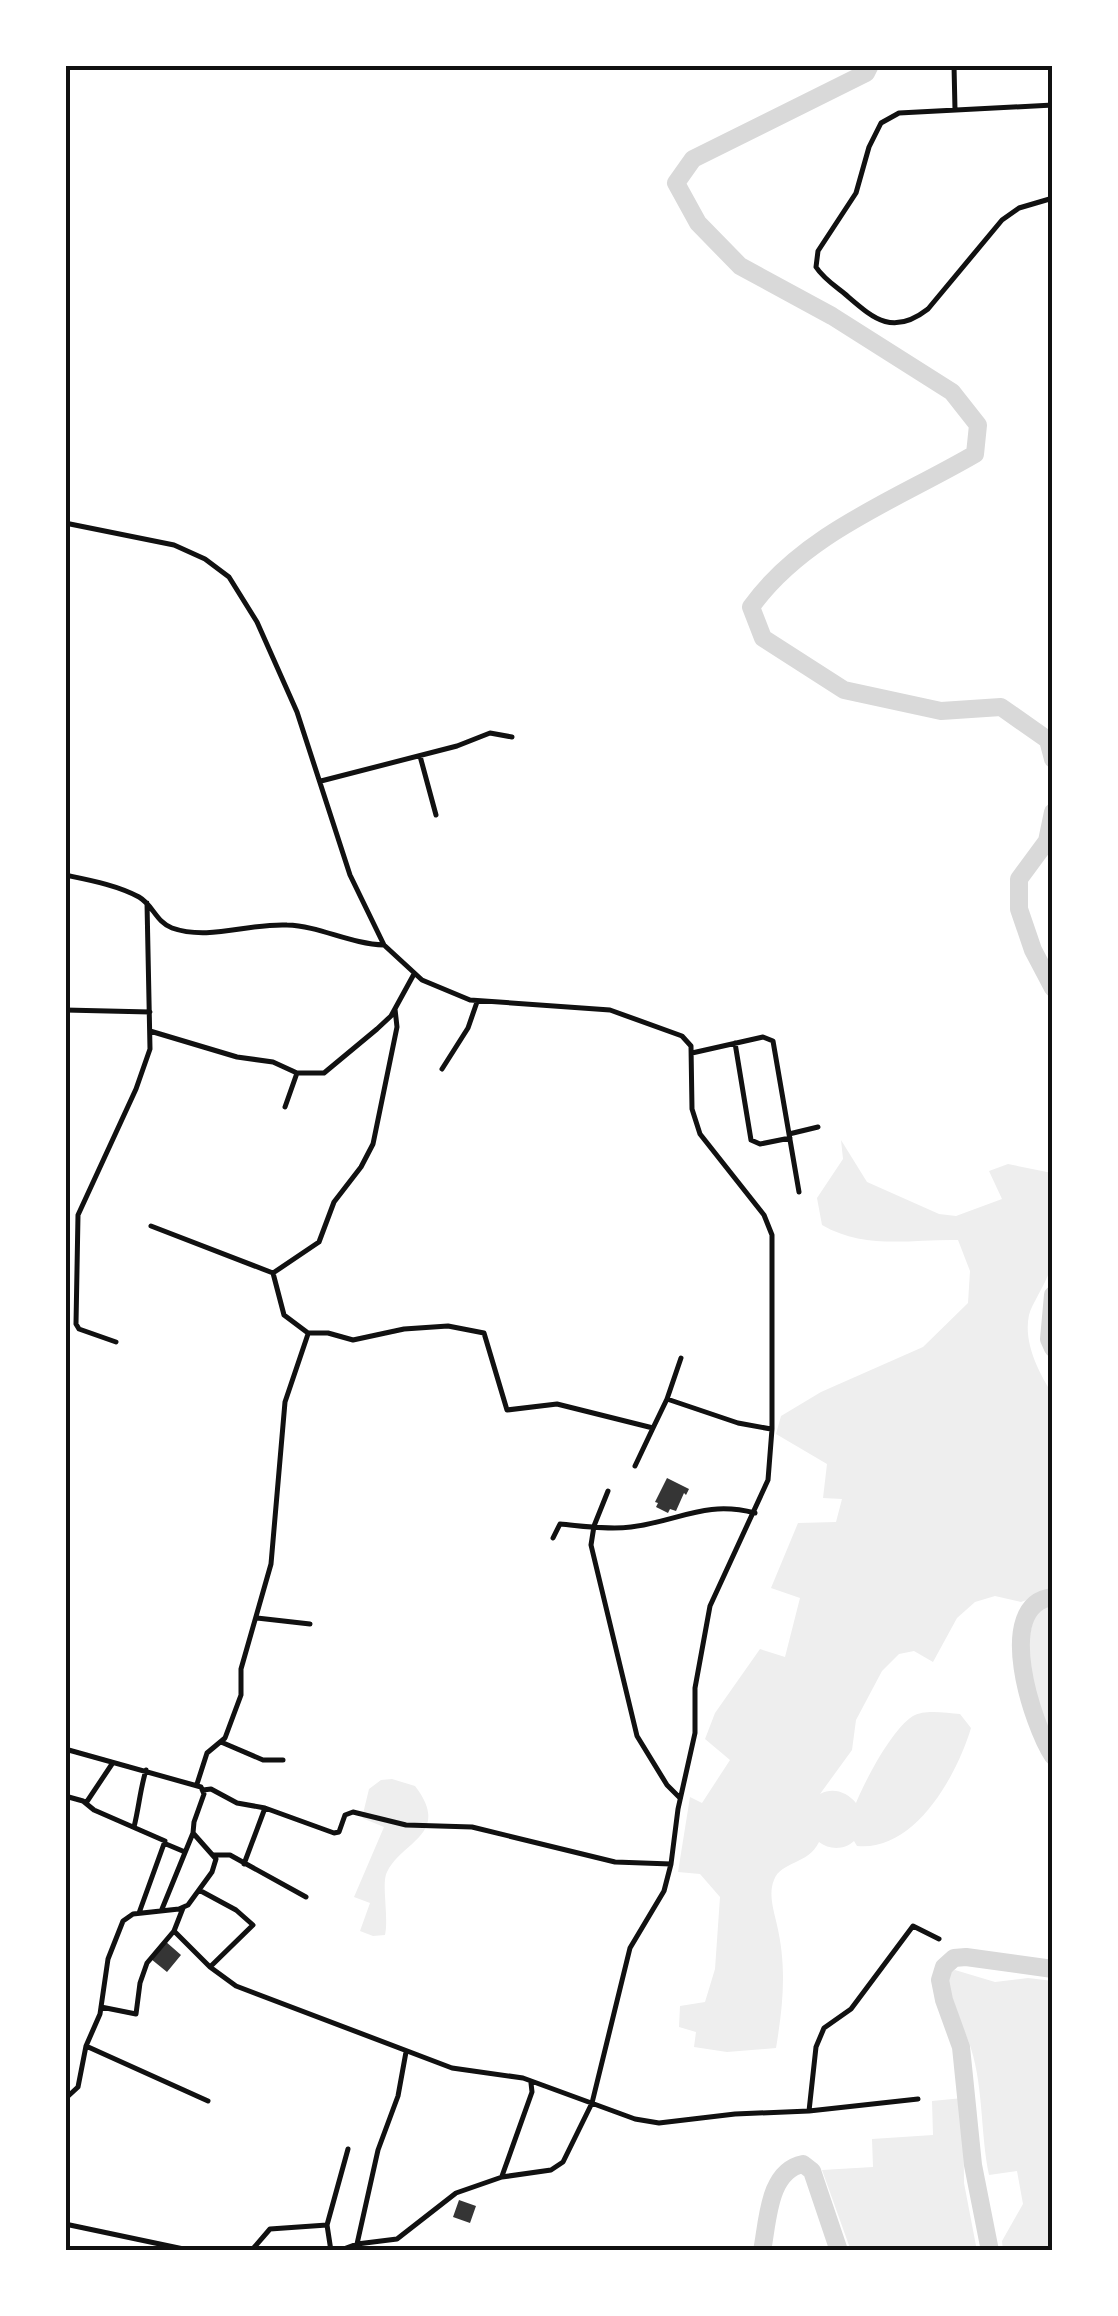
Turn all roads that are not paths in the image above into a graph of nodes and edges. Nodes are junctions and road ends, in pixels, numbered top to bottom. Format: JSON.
{"nodes":[{"id":1,"x":954,"y":65,"type":"edge"},
{"id":2,"x":1053,"y":106,"type":"edge"},
{"id":3,"x":955,"y":110,"type":"junction"},
{"id":4,"x":1053,"y":198,"type":"edge"},
{"id":5,"x":65,"y":523,"type":"edge"},
{"id":6,"x":512,"y":736,"type":"dead end"},
{"id":7,"x":420,"y":755,"type":"junction"},
{"id":8,"x":322,"y":781,"type":"junction"},
{"id":9,"x":436,"y":816,"type":"dead end"},
{"id":10,"x":65,"y":875,"type":"edge"},
{"id":11,"x":147,"y":903,"type":"junction"},
{"id":12,"x":384,"y":946,"type":"junction"},
{"id":13,"x":414,"y":974,"type":"junction"},
{"id":14,"x":478,"y":1002,"type":"junction"},
{"id":15,"x":395,"y":1009,"type":"junction"},
{"id":16,"x":65,"y":1010,"type":"edge"},
{"id":17,"x":150,"y":1012,"type":"junction"},
{"id":18,"x":150,"y":1031,"type":"junction"},
{"id":19,"x":734,"y":1043,"type":"junction"},
{"id":20,"x":692,"y":1053,"type":"junction"},
{"id":21,"x":442,"y":1069,"type":"dead end"},
{"id":22,"x":297,"y":1073,"type":"junction"},
{"id":23,"x":285,"y":1107,"type":"dead end"},
{"id":24,"x":818,"y":1128,"type":"dead end"},
{"id":25,"x":790,"y":1136,"type":"junction"},
{"id":26,"x":799,"y":1192,"type":"dead end"},
{"id":27,"x":150,"y":1226,"type":"dead end"},
{"id":28,"x":273,"y":1273,"type":"junction"},
{"id":29,"x":308,"y":1332,"type":"junction"},
{"id":30,"x":116,"y":1342,"type":"dead end"},
{"id":31,"x":681,"y":1358,"type":"dead end"},
{"id":32,"x":667,"y":1399,"type":"junction"},
{"id":33,"x":653,"y":1428,"type":"junction"},
{"id":34,"x":772,"y":1429,"type":"junction"},
{"id":35,"x":635,"y":1466,"type":"dead end"},
{"id":36,"x":608,"y":1492,"type":"dead end"},
{"id":37,"x":755,"y":1513,"type":"junction"},
{"id":38,"x":594,"y":1526,"type":"junction"},
{"id":39,"x":553,"y":1538,"type":"dead end"},
{"id":40,"x":257,"y":1618,"type":"junction"},
{"id":41,"x":310,"y":1624,"type":"dead end"},
{"id":42,"x":221,"y":1742,"type":"junction"},
{"id":43,"x":65,"y":1750,"type":"edge"},
{"id":44,"x":283,"y":1760,"type":"dead end"},
{"id":45,"x":112,"y":1764,"type":"junction"},
{"id":46,"x":146,"y":1770,"type":"junction"},
{"id":47,"x":197,"y":1784,"type":"junction"},
{"id":48,"x":203,"y":1790,"type":"junction"},
{"id":49,"x":65,"y":1796,"type":"edge"},
{"id":50,"x":680,"y":1798,"type":"junction"},
{"id":51,"x":86,"y":1803,"type":"junction"},
{"id":52,"x":265,"y":1808,"type":"junction"},
{"id":53,"x":134,"y":1827,"type":"junction"},
{"id":54,"x":193,"y":1833,"type":"junction"},
{"id":55,"x":166,"y":1844,"type":"junction"},
{"id":56,"x":185,"y":1852,"type":"junction"},
{"id":57,"x":214,"y":1854,"type":"junction"},
{"id":58,"x":244,"y":1864,"type":"junction"},
{"id":59,"x":671,"y":1864,"type":"junction"},
{"id":60,"x":200,"y":1890,"type":"junction"},
{"id":61,"x":306,"y":1897,"type":"dead end"},
{"id":62,"x":183,"y":1908,"type":"junction"},
{"id":63,"x":161,"y":1910,"type":"junction"},
{"id":64,"x":140,"y":1913,"type":"junction"},
{"id":65,"x":174,"y":1932,"type":"junction"},
{"id":66,"x":939,"y":1939,"type":"dead end"},
{"id":67,"x":210,"y":1967,"type":"junction"},
{"id":68,"x":102,"y":2007,"type":"junction"},
{"id":69,"x":86,"y":2046,"type":"junction"},
{"id":70,"x":406,"y":2052,"type":"junction"},
{"id":71,"x":529,"y":2080,"type":"junction"},
{"id":72,"x":65,"y":2099,"type":"edge"},
{"id":73,"x":918,"y":2100,"type":"dead end"},
{"id":74,"x":208,"y":2101,"type":"dead end"},
{"id":75,"x":592,"y":2103,"type":"junction"},
{"id":76,"x":809,"y":2112,"type":"junction"},
{"id":77,"x":348,"y":2149,"type":"dead end"},
{"id":78,"x":502,"y":2177,"type":"junction"},
{"id":79,"x":65,"y":2224,"type":"edge"},
{"id":80,"x":327,"y":2224,"type":"junction"},
{"id":81,"x":358,"y":2244,"type":"junction"},
{"id":82,"x":193,"y":2251,"type":"edge"},
{"id":83,"x":251,"y":2251,"type":"edge"},
{"id":84,"x":335,"y":2251,"type":"edge"}],
"edges":[{"from":1,"to":3,"type":"street"},
{"from":2,"to":3,"type":"street"},
{"from":3,"to":4,"type":"street"},
{"from":5,"to":8,"type":"street"},
{"from":6,"to":7,"type":"street"},
{"from":7,"to":8,"type":"street"},
{"from":7,"to":9,"type":"street"},
{"from":8,"to":12,"type":"street"},
{"from":10,"to":11,"type":"street"},
{"from":11,"to":12,"type":"street"},
{"from":11,"to":17,"type":"street"},
{"from":12,"to":13,"type":"street"},
{"from":13,"to":14,"type":"street"},
{"from":13,"to":15,"type":"street"},
{"from":14,"to":20,"type":"street"},
{"from":14,"to":21,"type":"street"},
{"from":15,"to":22,"type":"street"},
{"from":15,"to":28,"type":"street"},
{"from":16,"to":17,"type":"street"},
{"from":17,"to":18,"type":"street"},
{"from":18,"to":22,"type":"street"},
{"from":18,"to":30,"type":"street"},
{"from":19,"to":20,"type":"street"},
{"from":19,"to":25,"type":"street"},
{"from":19,"to":25,"type":"street"},
{"from":20,"to":34,"type":"street"},
{"from":22,"to":23,"type":"street"},
{"from":24,"to":25,"type":"street"},
{"from":25,"to":26,"type":"street"},
{"from":27,"to":28,"type":"street"},
{"from":28,"to":29,"type":"street"},
{"from":29,"to":33,"type":"street"},
{"from":29,"to":40,"type":"street"},
{"from":31,"to":32,"type":"street"},
{"from":32,"to":33,"type":"street"},
{"from":32,"to":34,"type":"street"},
{"from":33,"to":35,"type":"street"},
{"from":34,"to":37,"type":"street"},
{"from":36,"to":38,"type":"street"},
{"from":37,"to":38,"type":"street"},
{"from":37,"to":50,"type":"street"},
{"from":38,"to":39,"type":"street"},
{"from":38,"to":50,"type":"street"},
{"from":40,"to":41,"type":"street"},
{"from":40,"to":42,"type":"street"},
{"from":42,"to":44,"type":"street"},
{"from":42,"to":47,"type":"street"},
{"from":43,"to":45,"type":"street"},
{"from":45,"to":46,"type":"street"},
{"from":45,"to":51,"type":"street"},
{"from":46,"to":47,"type":"street"},
{"from":46,"to":53,"type":"street"},
{"from":47,"to":48,"type":"street"},
{"from":48,"to":52,"type":"street"},
{"from":48,"to":54,"type":"street"},
{"from":49,"to":51,"type":"street"},
{"from":50,"to":59,"type":"street"},
{"from":51,"to":53,"type":"street"},
{"from":52,"to":58,"type":"street"},
{"from":52,"to":59,"type":"street"},
{"from":53,"to":55,"type":"street"},
{"from":54,"to":56,"type":"street"},
{"from":54,"to":57,"type":"street"},
{"from":55,"to":56,"type":"street"},
{"from":55,"to":64,"type":"street"},
{"from":56,"to":63,"type":"street"},
{"from":57,"to":58,"type":"street"},
{"from":57,"to":60,"type":"street"},
{"from":58,"to":61,"type":"street"},
{"from":59,"to":75,"type":"street"},
{"from":60,"to":62,"type":"street"},
{"from":60,"to":67,"type":"street"},
{"from":62,"to":63,"type":"street"},
{"from":62,"to":65,"type":"street"},
{"from":63,"to":64,"type":"street"},
{"from":64,"to":68,"type":"street"},
{"from":65,"to":67,"type":"street"},
{"from":65,"to":68,"type":"street"},
{"from":66,"to":76,"type":"street"},
{"from":67,"to":70,"type":"street"},
{"from":68,"to":69,"type":"street"},
{"from":69,"to":72,"type":"street"},
{"from":69,"to":74,"type":"street"},
{"from":70,"to":71,"type":"street"},
{"from":70,"to":81,"type":"street"},
{"from":71,"to":75,"type":"street"},
{"from":71,"to":78,"type":"street"},
{"from":73,"to":76,"type":"street"},
{"from":75,"to":76,"type":"street"},
{"from":75,"to":78,"type":"street"},
{"from":77,"to":80,"type":"street"},
{"from":78,"to":81,"type":"street"},
{"from":79,"to":82,"type":"street"},
{"from":80,"to":83,"type":"street"},
{"from":80,"to":84,"type":"street"},
{"from":81,"to":84,"type":"street"}]}
